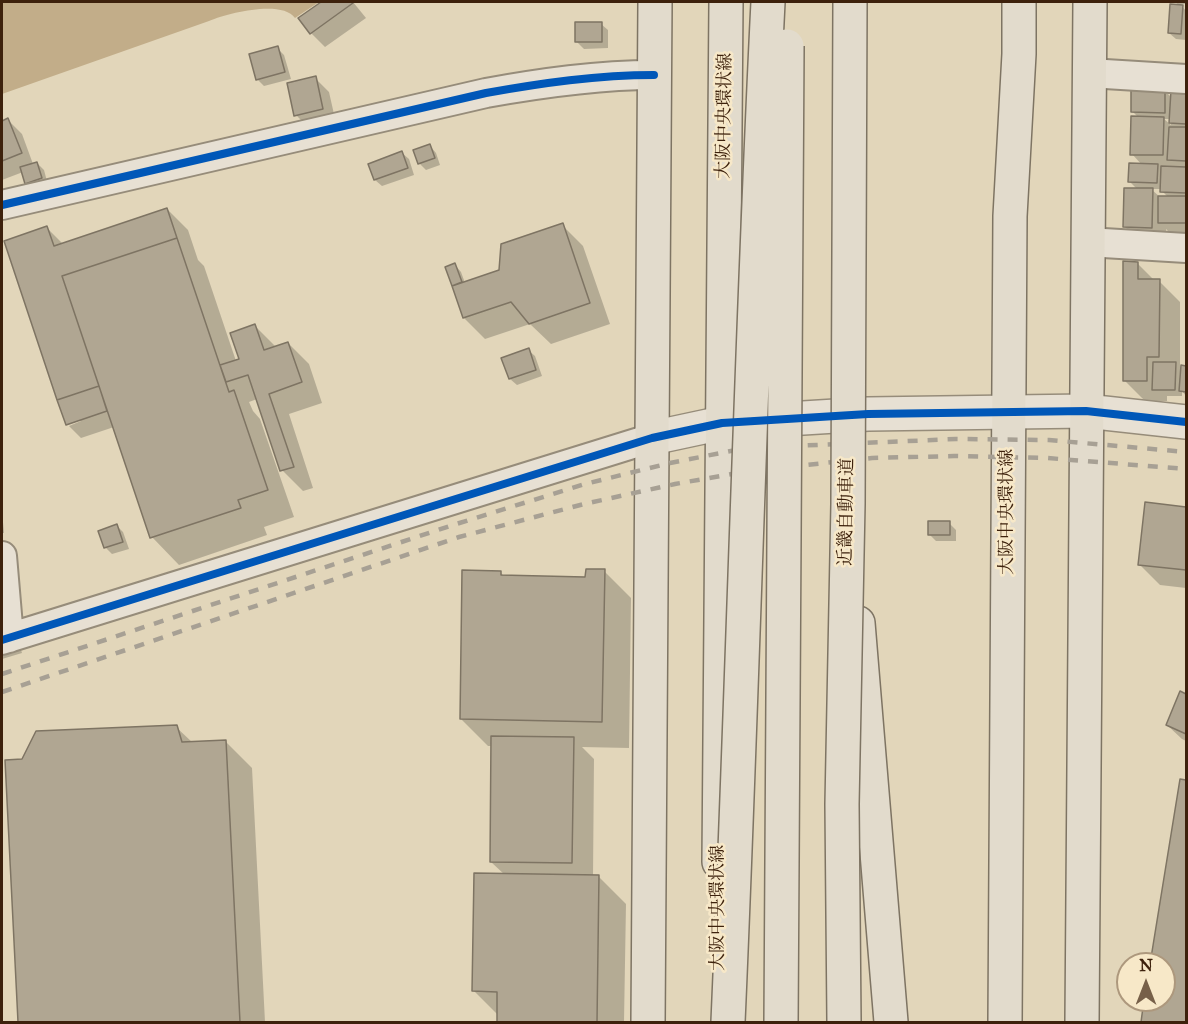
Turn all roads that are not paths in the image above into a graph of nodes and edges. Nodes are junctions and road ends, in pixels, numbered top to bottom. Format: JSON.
{"nodes":[{"id":1,"x":655,"y":2,"type":"edge"},
{"id":2,"x":726,"y":2,"type":"edge"},
{"id":3,"x":768,"y":2,"type":"edge"},
{"id":4,"x":787,"y":2,"type":"edge"},
{"id":5,"x":849,"y":2,"type":"edge"},
{"id":6,"x":1019,"y":2,"type":"edge"},
{"id":7,"x":1090,"y":2,"type":"edge"},
{"id":8,"x":1089,"y":73,"type":"junction"},
{"id":9,"x":654,"y":75,"type":"junction"},
{"id":10,"x":1186,"y":79,"type":"edge"},
{"id":11,"x":2,"y":205,"type":"edge"},
{"id":12,"x":1087,"y":242,"type":"junction"},
{"id":13,"x":1186,"y":248,"type":"edge"},
{"id":14,"x":1009,"y":411,"type":"junction"},
{"id":15,"x":1086,"y":411,"type":"junction"},
{"id":16,"x":1186,"y":422,"type":"edge"},
{"id":17,"x":722,"y":423,"type":"junction"},
{"id":18,"x":652,"y":438,"type":"junction"},
{"id":19,"x":848,"y":504,"type":"junction"},
{"id":20,"x":2,"y":556,"type":"edge"},
{"id":21,"x":5,"y":639,"type":"edge"},
{"id":22,"x":648,"y":1023,"type":"edge"},
{"id":23,"x":718,"y":1023,"type":"edge"},
{"id":24,"x":728,"y":1023,"type":"edge"},
{"id":25,"x":781,"y":1023,"type":"edge"},
{"id":26,"x":844,"y":1023,"type":"edge"},
{"id":27,"x":891,"y":1023,"type":"edge"},
{"id":28,"x":1005,"y":1023,"type":"edge"},
{"id":29,"x":1082,"y":1023,"type":"edge"}],
"edges":[{"from":1,"to":9,"type":"main road"},
{"from":2,"to":17,"type":"main road","name":"大阪中央環状線"},
{"from":3,"to":24,"type":"main road","bridge":true},
{"from":4,"to":25,"type":"main road","bridge":true},
{"from":5,"to":19,"type":"main road","name":"近畿自動車道","bridge":true},
{"from":6,"to":14,"type":"main road","name":"大阪中央環状線"},
{"from":7,"to":8,"type":"main road"},
{"from":8,"to":10,"type":"street"},
{"from":8,"to":12,"type":"main road"},
{"from":9,"to":11,"type":"street"},
{"from":9,"to":18,"type":"main road"},
{"from":12,"to":13,"type":"street"},
{"from":12,"to":15,"type":"main road"},
{"from":14,"to":15,"type":"street"},
{"from":14,"to":17,"type":"street"},
{"from":14,"to":28,"type":"main road","name":"大阪中央環状線"},
{"from":15,"to":16,"type":"street"},
{"from":15,"to":29,"type":"main road"},
{"from":17,"to":18,"type":"street"},
{"from":17,"to":23,"type":"main road","name":"大阪中央環状線"},
{"from":18,"to":21,"type":"street"},
{"from":18,"to":22,"type":"main road"},
{"from":19,"to":26,"type":"main road","name":"近畿自動車道","bridge":true},
{"from":19,"to":27,"type":"main road","bridge":true},
{"from":20,"to":21,"type":"street"}]}
